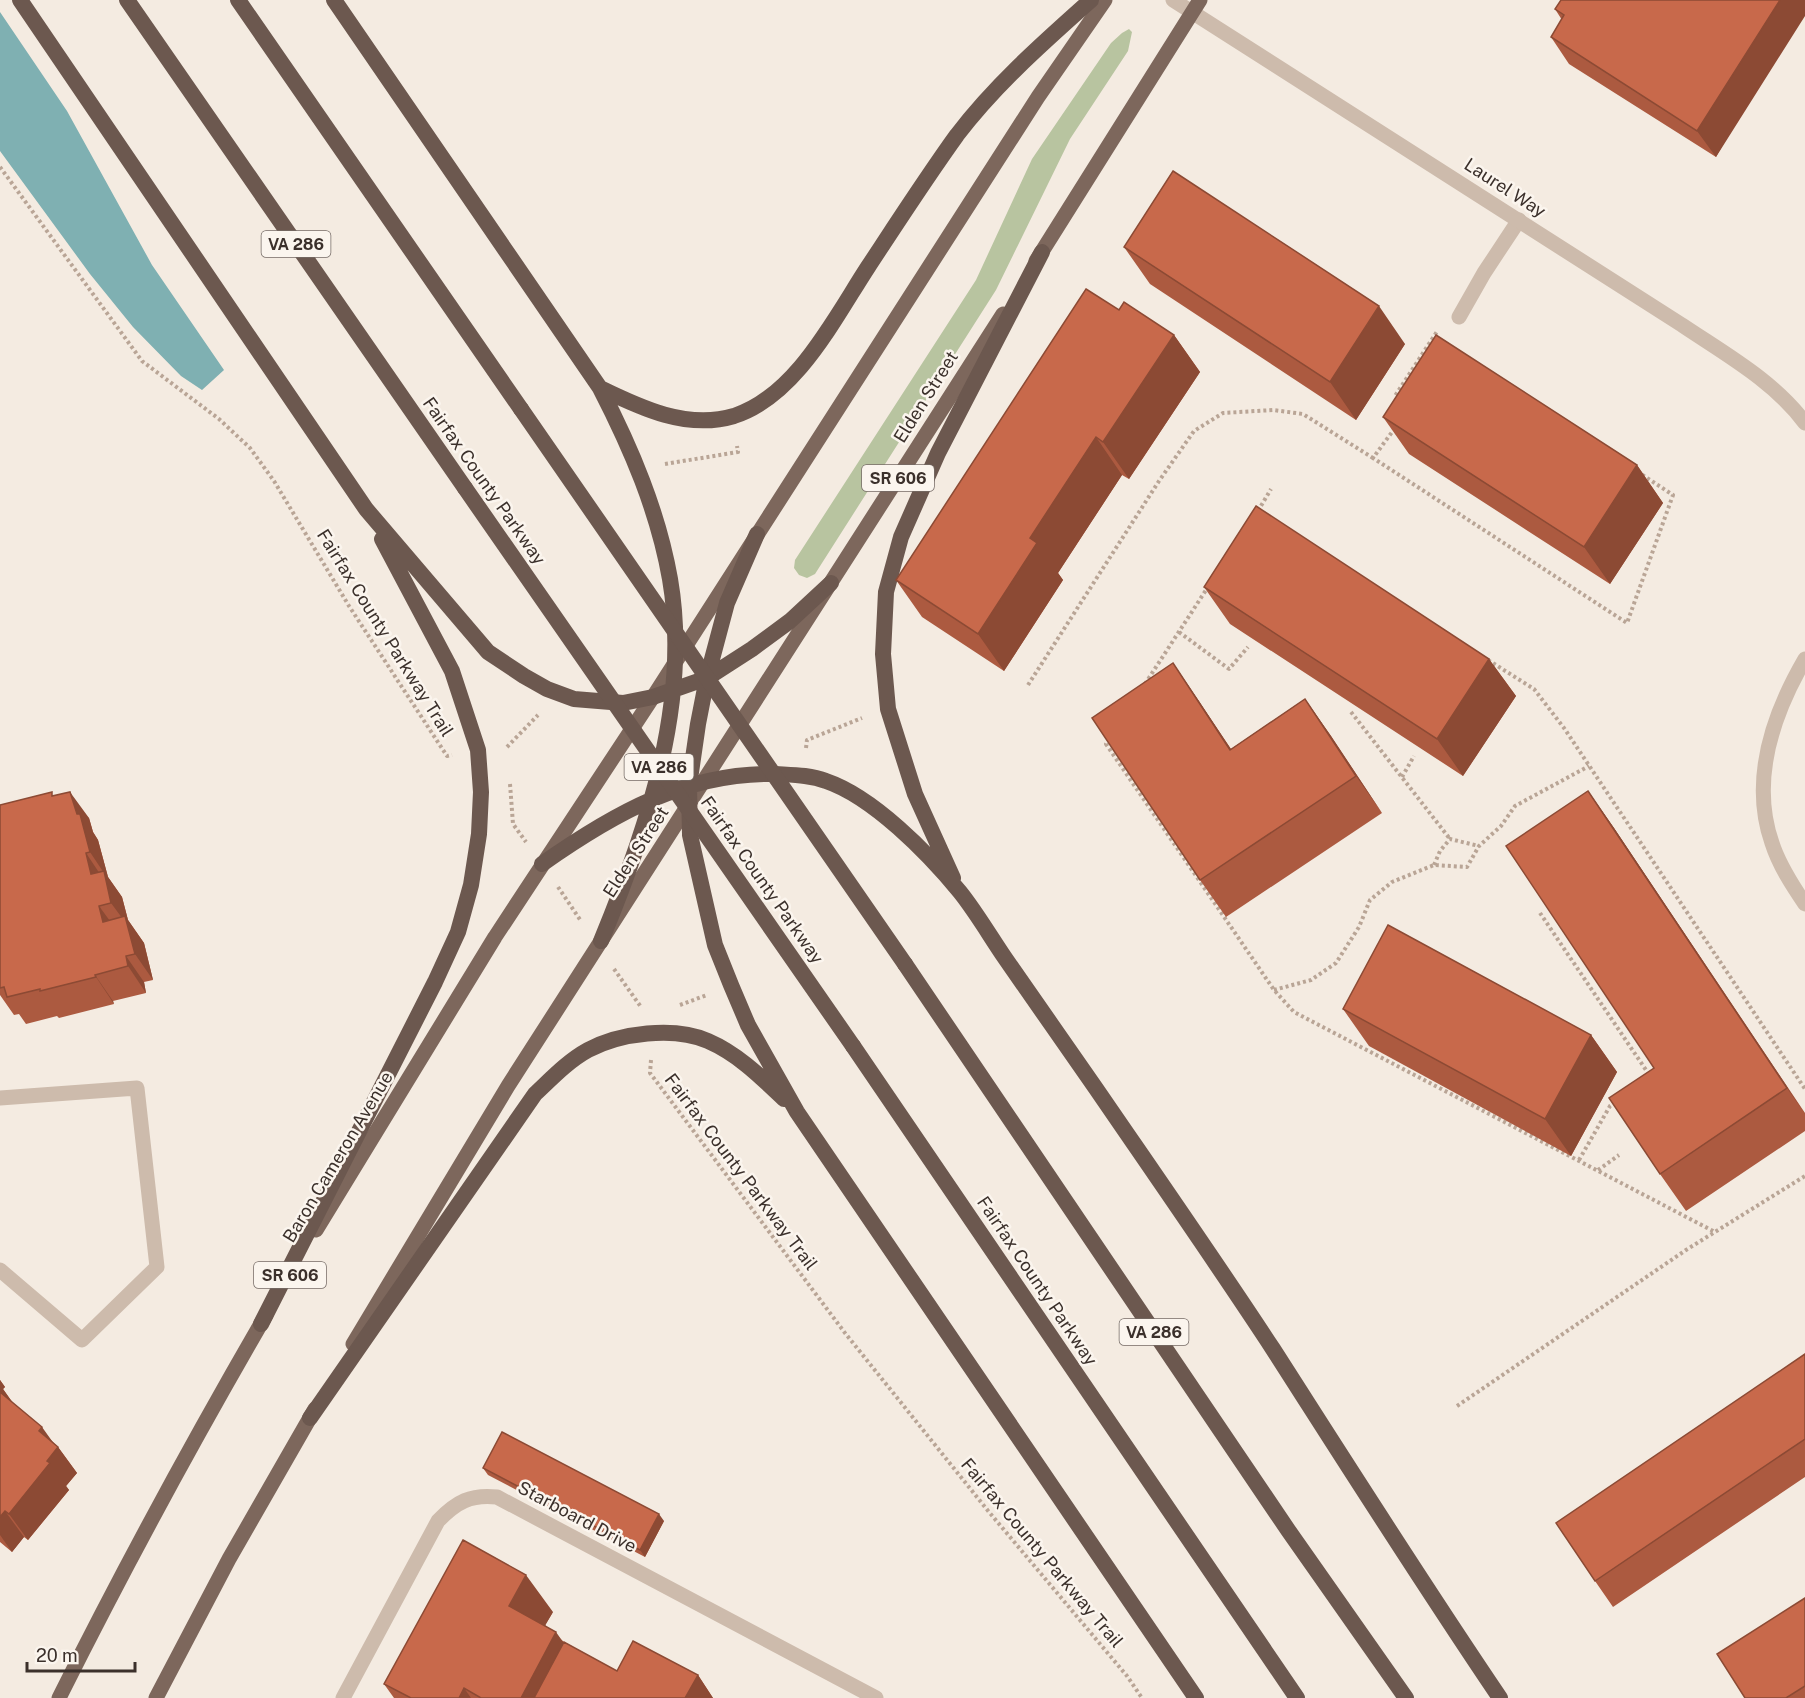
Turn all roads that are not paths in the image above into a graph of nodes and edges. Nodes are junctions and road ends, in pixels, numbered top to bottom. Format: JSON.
{"nodes":[{"id":1,"x":20,"y":0,"type":"edge"},
{"id":2,"x":128,"y":0,"type":"edge"},
{"id":3,"x":238,"y":0,"type":"edge"},
{"id":4,"x":333,"y":0,"type":"edge"},
{"id":5,"x":1091,"y":0,"type":"edge"},
{"id":6,"x":1105,"y":0,"type":"edge"},
{"id":7,"x":1173,"y":0,"type":"edge"},
{"id":8,"x":1196,"y":6,"type":"edge"},
{"id":9,"x":1519,"y":220,"type":"junction"},
{"id":10,"x":1042,"y":252,"type":"junction"},
{"id":11,"x":1451,"y":319,"type":"road end"},
{"id":12,"x":600,"y":388,"type":"junction"},
{"id":13,"x":1805,"y":423,"type":"edge"},
{"id":14,"x":366,"y":509,"type":"junction"},
{"id":15,"x":757,"y":534,"type":"junction"},
{"id":16,"x":831,"y":583,"type":"junction"},
{"id":17,"x":1805,"y":659,"type":"edge"},
{"id":18,"x":673,"y":664,"type":"junction"},
{"id":19,"x":707,"y":678,"type":"junction"},
{"id":20,"x":673,"y":690,"type":"junction"},
{"id":21,"x":652,"y":697,"type":"junction"},
{"id":22,"x":697,"y":784,"type":"junction"},
{"id":23,"x":650,"y":801,"type":"junction"},
{"id":24,"x":690,"y":804,"type":"junction"},
{"id":25,"x":542,"y":864,"type":"junction"},
{"id":26,"x":960,"y":892,"type":"junction"},
{"id":27,"x":1805,"y":904,"type":"edge"},
{"id":28,"x":599,"y":943,"type":"junction"},
{"id":29,"x":0,"y":1098,"type":"edge"},
{"id":30,"x":797,"y":1112,"type":"junction"},
{"id":31,"x":0,"y":1270,"type":"edge"},
{"id":32,"x":261,"y":1324,"type":"junction"},
{"id":33,"x":310,"y":1418,"type":"junction"},
{"id":34,"x":59,"y":1698,"type":"edge"},
{"id":35,"x":156,"y":1698,"type":"edge"},
{"id":36,"x":343,"y":1698,"type":"edge"},
{"id":37,"x":876,"y":1698,"type":"edge"},
{"id":38,"x":1196,"y":1698,"type":"edge"},
{"id":39,"x":1297,"y":1698,"type":"edge"},
{"id":40,"x":1406,"y":1698,"type":"edge"},
{"id":41,"x":1500,"y":1698,"type":"edge"}],
"edges":[{"from":1,"to":14,"type":"highway"},
{"from":2,"to":39,"type":"highway","name":"Fairfax County Parkway","number":"VA 286","bridge":true},
{"from":3,"to":40,"type":"highway","number":"VA 286","bridge":true},
{"from":4,"to":12,"type":"highway"},
{"from":5,"to":12,"type":"highway"},
{"from":6,"to":15,"type":"main road","number":"SR 606"},
{"from":7,"to":8,"type":"street","name":"Laurel Way"},
{"from":8,"to":9,"type":"street","name":"Laurel Way"},
{"from":8,"to":10,"type":"main road","name":"Elden Street","number":"SR 606"},
{"from":9,"to":11,"type":"street"},
{"from":9,"to":13,"type":"street","name":"Laurel Way"},
{"from":10,"to":16,"type":"main road","name":"Elden Street","number":"SR 606"},
{"from":10,"to":26,"type":"highway"},
{"from":12,"to":18,"type":"highway"},
{"from":14,"to":21,"type":"highway"},
{"from":14,"to":32,"type":"highway"},
{"from":15,"to":18,"type":"main road","number":"SR 606"},
{"from":15,"to":19,"type":"highway"},
{"from":16,"to":19,"type":"highway"},
{"from":16,"to":22,"type":"main road","name":"Elden Street","number":"SR 606"},
{"from":17,"to":27,"type":"street"},
{"from":18,"to":20,"type":"highway"},
{"from":18,"to":21,"type":"main road","number":"SR 606"},
{"from":19,"to":20,"type":"highway"},
{"from":19,"to":22,"type":"highway"},
{"from":20,"to":21,"type":"highway"},
{"from":20,"to":23,"type":"highway"},
{"from":21,"to":25,"type":"main road","number":"SR 606"},
{"from":22,"to":23,"type":"highway"},
{"from":22,"to":24,"type":"highway"},
{"from":22,"to":26,"type":"highway"},
{"from":23,"to":25,"type":"highway"},
{"from":23,"to":28,"type":"highway"},
{"from":24,"to":28,"type":"main road","name":"Elden Street"},
{"from":24,"to":30,"type":"highway"},
{"from":25,"to":32,"type":"main road","name":"Baron Cameron Avenue","number":"SR 606"},
{"from":26,"to":41,"type":"highway"},
{"from":28,"to":33,"type":"main road","name":"Elden Street"},
{"from":29,"to":31,"type":"street"},
{"from":30,"to":33,"type":"highway"},
{"from":30,"to":38,"type":"highway"},
{"from":32,"to":34,"type":"main road","name":"Baron Cameron Avenue","number":"SR 606"},
{"from":33,"to":35,"type":"main road"},
{"from":36,"to":37,"type":"street","name":"Starboard Drive"}]}
